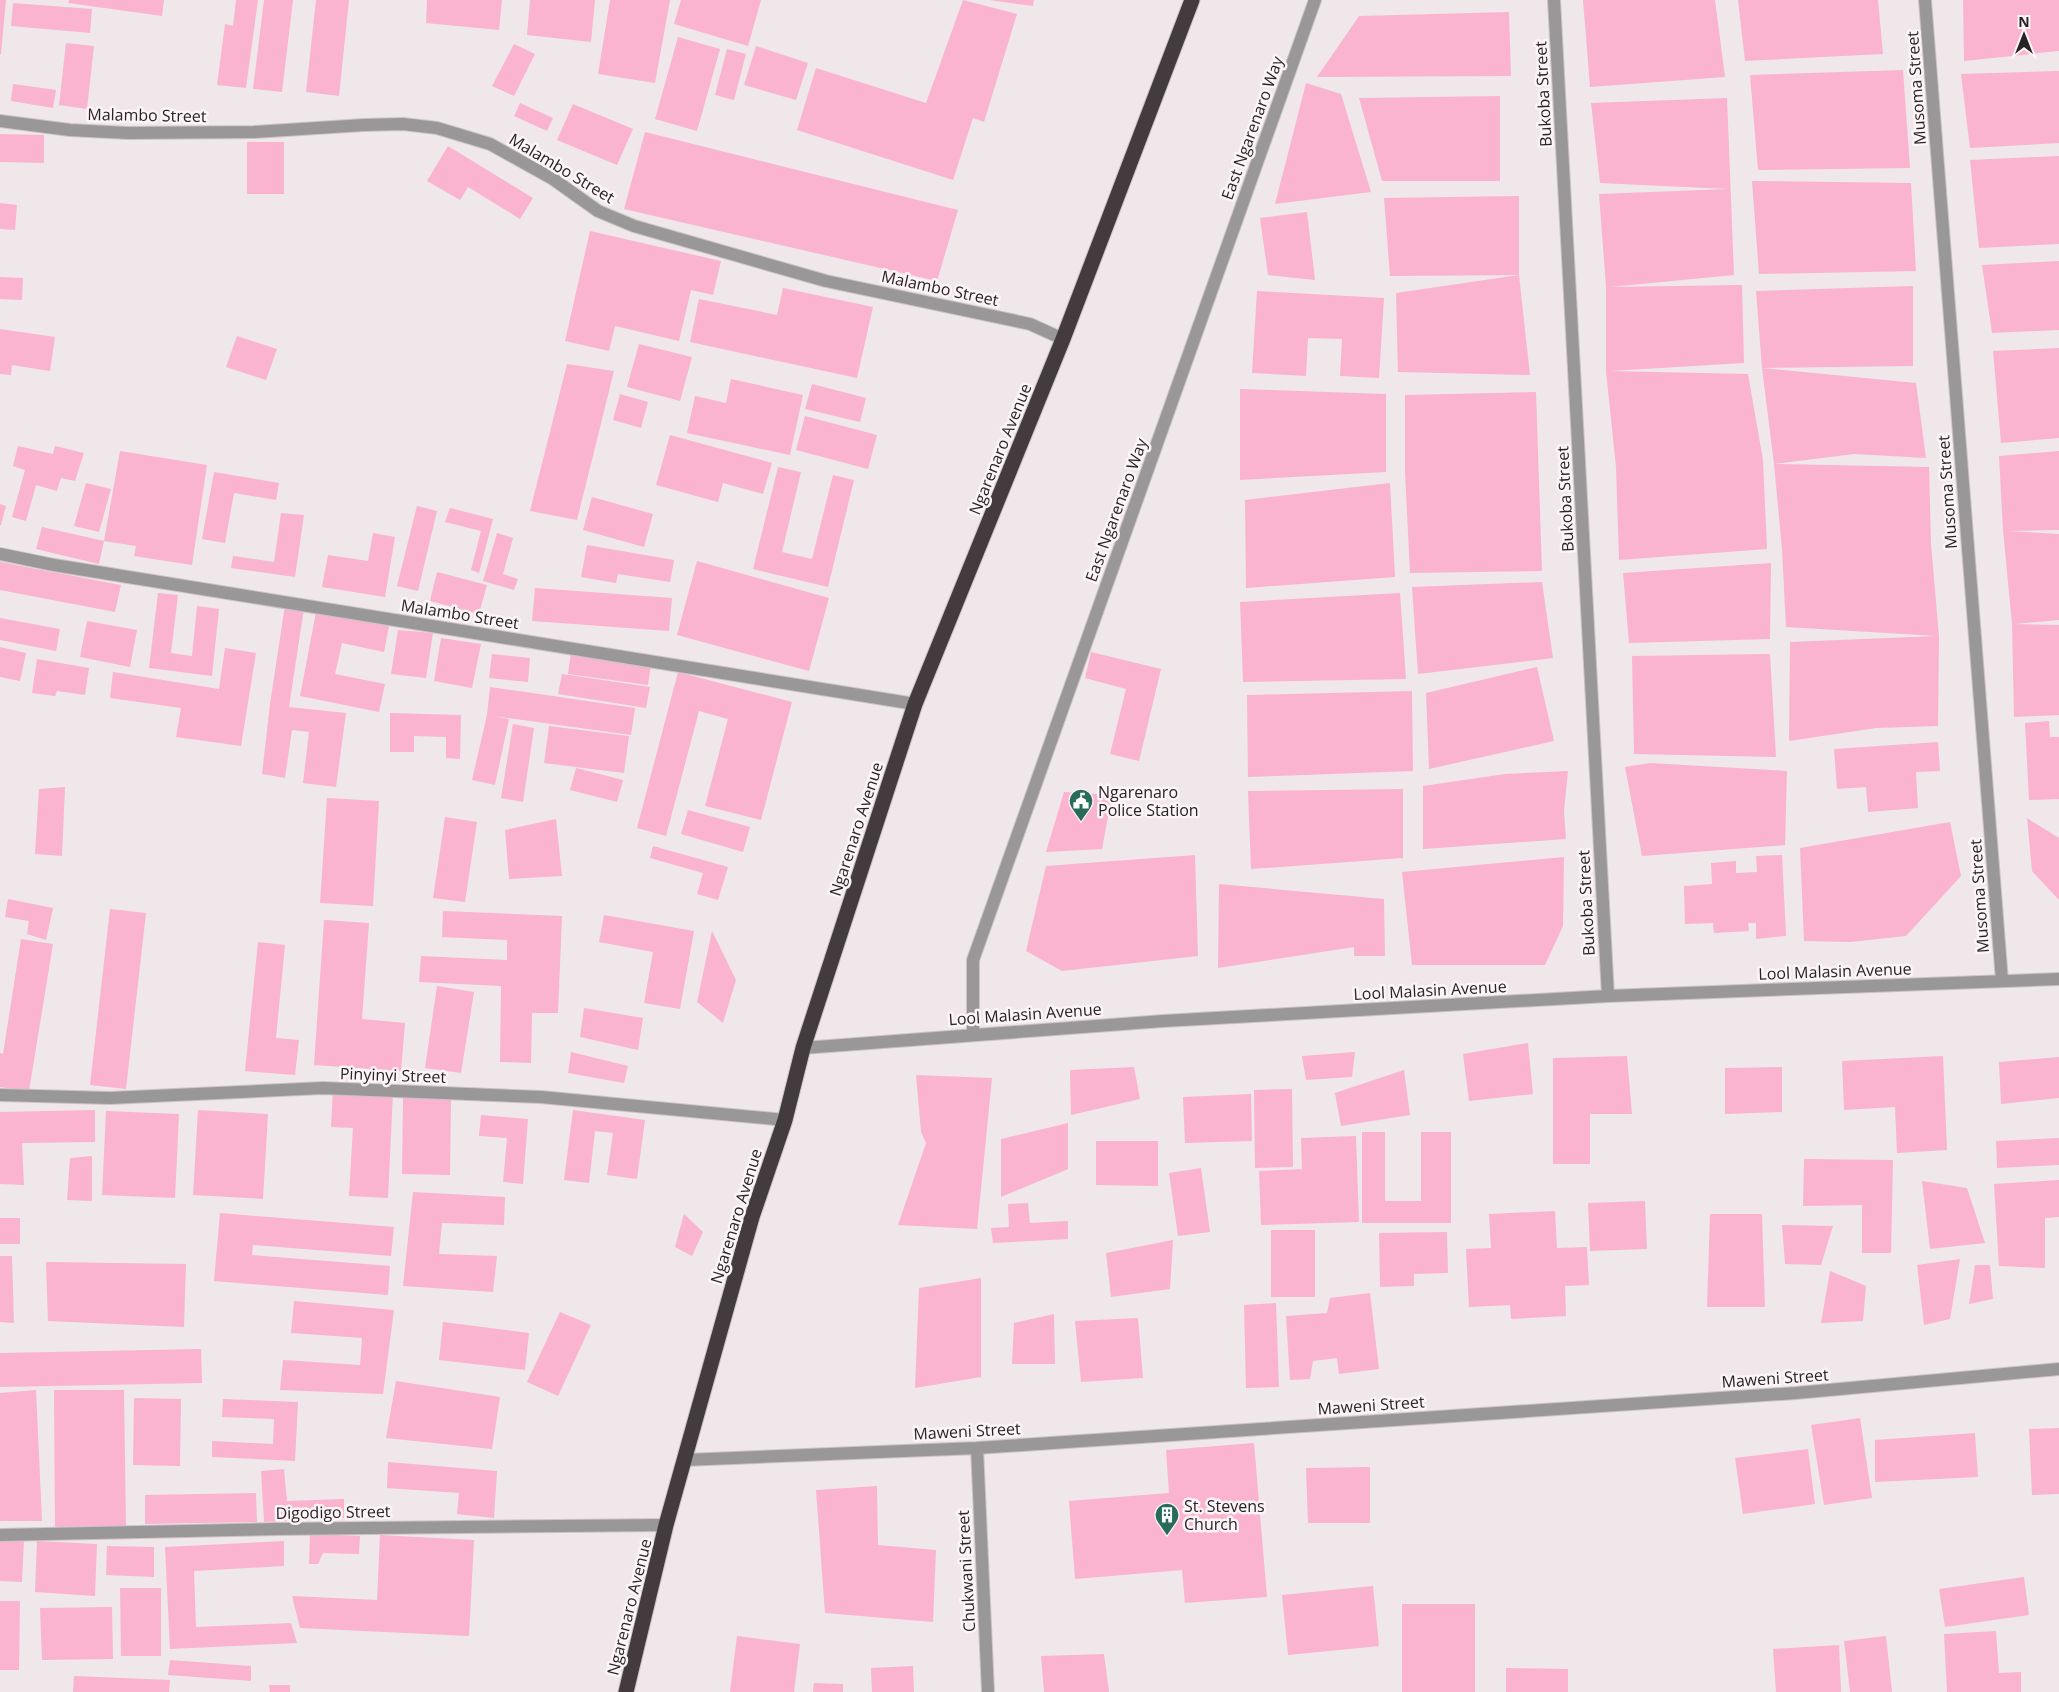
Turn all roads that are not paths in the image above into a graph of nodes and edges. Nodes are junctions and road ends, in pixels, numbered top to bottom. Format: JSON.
{"nodes":[{"id":1,"x":1192,"y":0,"type":"edge"},
{"id":2,"x":1315,"y":0,"type":"edge"},
{"id":3,"x":1554,"y":0,"type":"edge"},
{"id":4,"x":1925,"y":0,"type":"edge"},
{"id":5,"x":0,"y":121,"type":"edge"},
{"id":6,"x":1063,"y":339,"type":"junction"},
{"id":7,"x":0,"y":554,"type":"edge"},
{"id":8,"x":915,"y":704,"type":"junction"},
{"id":9,"x":2059,"y":979,"type":"edge"},
{"id":10,"x":2002,"y":981,"type":"junction"},
{"id":11,"x":1608,"y":996,"type":"junction"},
{"id":12,"x":972,"y":1034,"type":"junction"},
{"id":13,"x":803,"y":1048,"type":"junction"},
{"id":14,"x":0,"y":1095,"type":"edge"},
{"id":15,"x":785,"y":1120,"type":"junction"},
{"id":16,"x":2059,"y":1369,"type":"edge"},
{"id":17,"x":977,"y":1448,"type":"junction"},
{"id":18,"x":684,"y":1460,"type":"junction"},
{"id":19,"x":666,"y":1525,"type":"junction"},
{"id":20,"x":0,"y":1535,"type":"edge"},
{"id":21,"x":626,"y":1692,"type":"edge"},
{"id":22,"x":988,"y":1692,"type":"edge"}],
"edges":[{"from":1,"to":6,"type":"highway","name":"Ngarenaro Avenue"},
{"from":2,"to":12,"type":"street","name":"East Ngarenaro Way"},
{"from":3,"to":11,"type":"street","name":"Bukoba Street"},
{"from":4,"to":10,"type":"street","name":"Musoma Street"},
{"from":5,"to":6,"type":"street","name":"Malambo Street"},
{"from":6,"to":8,"type":"highway","name":"Ngarenaro Avenue"},
{"from":7,"to":8,"type":"street","name":"Malambo Street"},
{"from":8,"to":13,"type":"highway","name":"Ngarenaro Avenue"},
{"from":9,"to":10,"type":"street","name":"Lool Malasin Avenue"},
{"from":10,"to":11,"type":"street","name":"Lool Malasin Avenue"},
{"from":11,"to":12,"type":"street","name":"Lool Malasin Avenue"},
{"from":12,"to":13,"type":"street","name":"Lool Malasin Avenue"},
{"from":13,"to":15,"type":"highway","name":"Ngarenaro Avenue"},
{"from":14,"to":15,"type":"street","name":"Pinyinyi Street"},
{"from":15,"to":18,"type":"highway","name":"Ngarenaro Avenue"},
{"from":16,"to":17,"type":"street","name":"Maweni Street"},
{"from":17,"to":18,"type":"street","name":"Maweni Street"},
{"from":17,"to":22,"type":"street","name":"Chukwani Street"},
{"from":18,"to":19,"type":"highway","name":"Ngarenaro Avenue"},
{"from":19,"to":20,"type":"street","name":"Digodigo Street"},
{"from":19,"to":21,"type":"highway","name":"Ngarenaro Avenue"}]}
